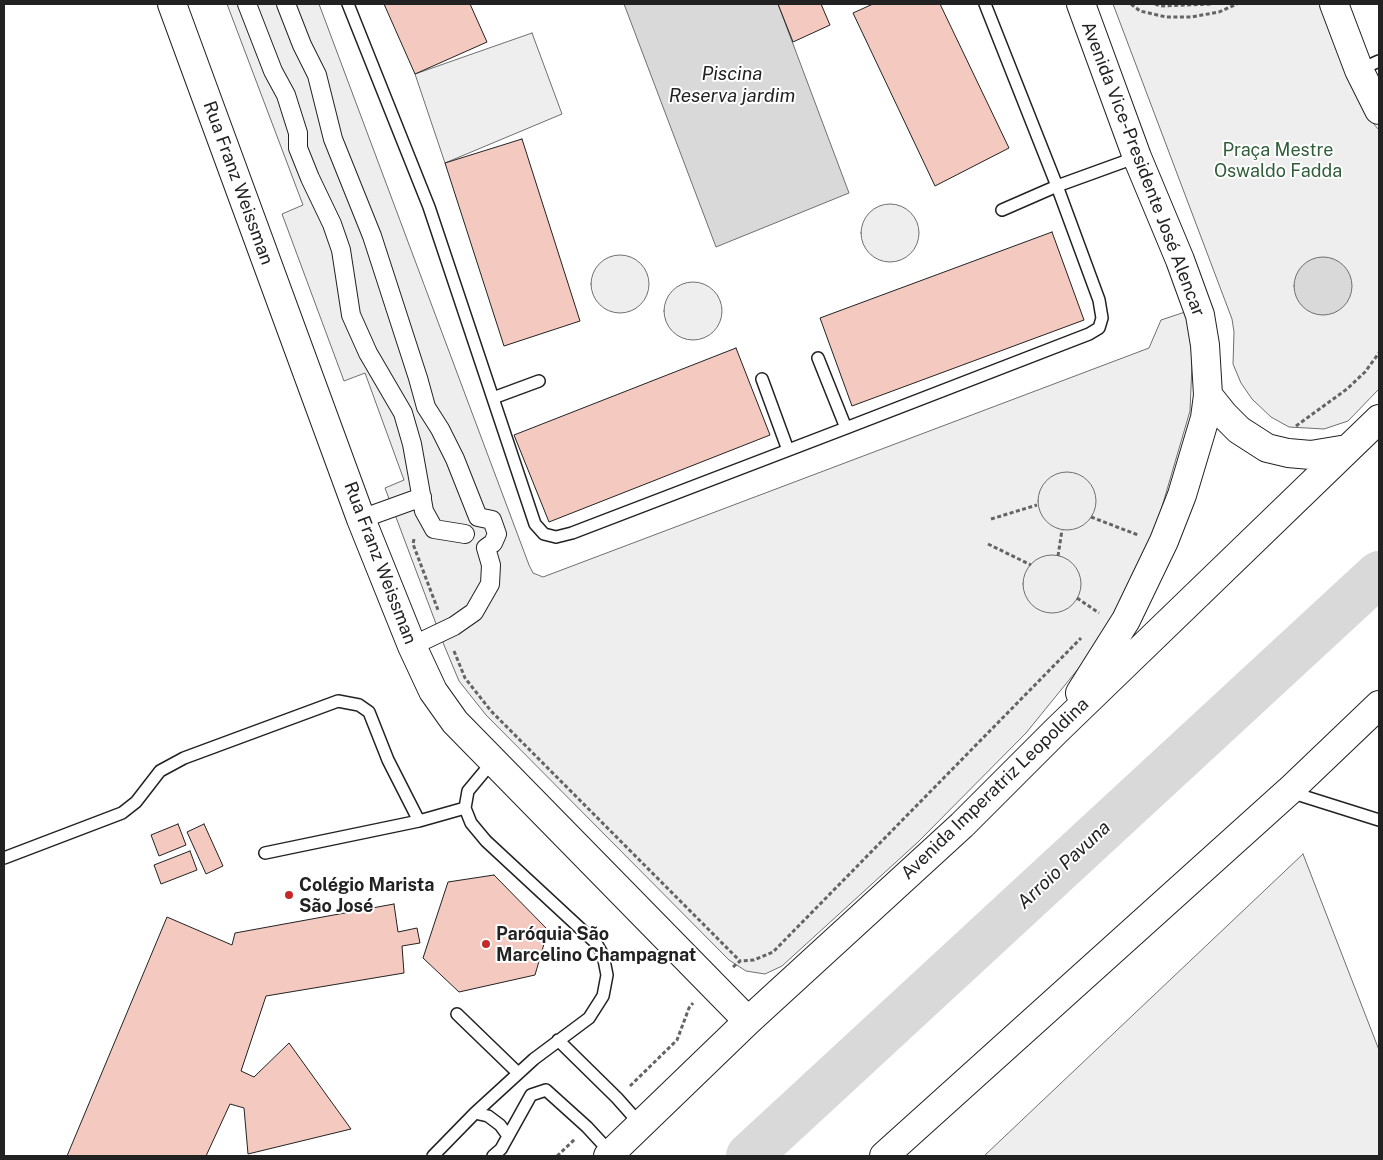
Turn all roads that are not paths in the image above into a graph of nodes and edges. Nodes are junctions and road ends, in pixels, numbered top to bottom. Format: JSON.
{"nodes":[{"id":1,"x":172,"y":4,"type":"edge"},
{"id":2,"x":247,"y":4,"type":"edge"},
{"id":3,"x":286,"y":4,"type":"edge"},
{"id":4,"x":348,"y":4,"type":"edge"},
{"id":5,"x":985,"y":4,"type":"edge"},
{"id":6,"x":1081,"y":4,"type":"edge"},
{"id":7,"x":1334,"y":4,"type":"edge"},
{"id":8,"x":1369,"y":66,"type":"edge"},
{"id":9,"x":1379,"y":110,"type":"edge"},
{"id":10,"x":1137,"y":157,"type":"junction"},
{"id":11,"x":1057,"y":186,"type":"junction"},
{"id":12,"x":1002,"y":210,"type":"dead end"},
{"id":13,"x":818,"y":358,"type":"dead end"},
{"id":14,"x":762,"y":379,"type":"dead end"},
{"id":15,"x":539,"y":381,"type":"dead end"},
{"id":16,"x":1208,"y":395,"type":"junction"},
{"id":17,"x":493,"y":398,"type":"junction"},
{"id":18,"x":1379,"y":419,"type":"edge"},
{"id":19,"x":846,"y":428,"type":"junction"},
{"id":20,"x":1347,"y":449,"type":"junction"},
{"id":21,"x":788,"y":450,"type":"junction"},
{"id":22,"x":423,"y":504,"type":"junction"},
{"id":23,"x":478,"y":517,"type":"junction"},
{"id":24,"x":361,"y":519,"type":"junction"},
{"id":25,"x":465,"y":534,"type":"junction"},
{"id":26,"x":486,"y":548,"type":"junction"},
{"id":27,"x":412,"y":646,"type":"junction"},
{"id":28,"x":1379,"y":705,"type":"edge"},
{"id":29,"x":1056,"y":731,"type":"junction"},
{"id":30,"x":493,"y":761,"type":"junction"},
{"id":31,"x":1288,"y":792,"type":"junction"},
{"id":32,"x":465,"y":808,"type":"junction"},
{"id":33,"x":1379,"y":820,"type":"edge"},
{"id":34,"x":419,"y":821,"type":"junction"},
{"id":35,"x":264,"y":853,"type":"dead end"},
{"id":36,"x":4,"y":858,"type":"edge"},
{"id":37,"x":457,"y":1014,"type":"dead end"},
{"id":38,"x":748,"y":1021,"type":"junction"},
{"id":39,"x":558,"y":1040,"type":"junction"},
{"id":40,"x":518,"y":1073,"type":"junction"},
{"id":41,"x":475,"y":1113,"type":"junction"},
{"id":42,"x":641,"y":1125,"type":"junction"},
{"id":43,"x":508,"y":1136,"type":"junction"},
{"id":44,"x":610,"y":1155,"type":"edge"},
{"id":45,"x":433,"y":1156,"type":"edge"},
{"id":46,"x":493,"y":1156,"type":"edge"},
{"id":47,"x":884,"y":1156,"type":"edge"}],
"edges":[{"from":1,"to":24,"type":"street","name":"Rua Franz Weissman"},
{"from":2,"to":22,"type":"street"},
{"from":3,"to":23,"type":"street"},
{"from":4,"to":17,"type":"lane"},
{"from":5,"to":11,"type":"lane"},
{"from":6,"to":10,"type":"street","name":"Avenida Vice-Presidente José Alencar"},
{"from":7,"to":8,"type":"street"},
{"from":8,"to":9,"type":"street"},
{"from":10,"to":11,"type":"lane"},
{"from":10,"to":16,"type":"street","name":"Avenida Vice-Presidente José Alencar"},
{"from":11,"to":12,"type":"lane"},
{"from":11,"to":19,"type":"lane"},
{"from":13,"to":19,"type":"lane"},
{"from":14,"to":21,"type":"lane"},
{"from":15,"to":17,"type":"lane"},
{"from":16,"to":20,"type":"street"},
{"from":16,"to":29,"type":"street","name":"Avenida Vice-Presidente José Alencar"},
{"from":17,"to":21,"type":"lane"},
{"from":18,"to":20,"type":"street","name":"Avenida Imperatriz Leopoldina"},
{"from":19,"to":21,"type":"lane"},
{"from":20,"to":29,"type":"street","name":"Avenida Imperatriz Leopoldina"},
{"from":22,"to":24,"type":"street"},
{"from":22,"to":25,"type":"street"},
{"from":23,"to":25,"type":"street"},
{"from":23,"to":26,"type":"street"},
{"from":24,"to":27,"type":"street","name":"Rua Franz Weissman"},
{"from":25,"to":26,"type":"street"},
{"from":26,"to":27,"type":"street"},
{"from":27,"to":30,"type":"street","name":"Rua Franz Weissman"},
{"from":28,"to":31,"type":"street"},
{"from":29,"to":38,"type":"street","name":"Avenida Imperatriz Leopoldina"},
{"from":30,"to":32,"type":"lane"},
{"from":30,"to":38,"type":"street","name":"Rua Franz Weissman"},
{"from":31,"to":33,"type":"lane"},
{"from":31,"to":47,"type":"street"},
{"from":32,"to":34,"type":"lane"},
{"from":32,"to":39,"type":"lane"},
{"from":34,"to":35,"type":"lane"},
{"from":34,"to":36,"type":"lane"},
{"from":37,"to":40,"type":"lane"},
{"from":38,"to":42,"type":"street","name":"Avenida Imperatriz Leopoldina"},
{"from":39,"to":40,"type":"lane"},
{"from":39,"to":42,"type":"lane"},
{"from":40,"to":41,"type":"lane"},
{"from":41,"to":43,"type":"lane"},
{"from":41,"to":45,"type":"lane"},
{"from":42,"to":44,"type":"street","name":"Avenida Imperatriz Leopoldina"},
{"from":43,"to":44,"type":"lane"},
{"from":43,"to":46,"type":"lane"}]}
